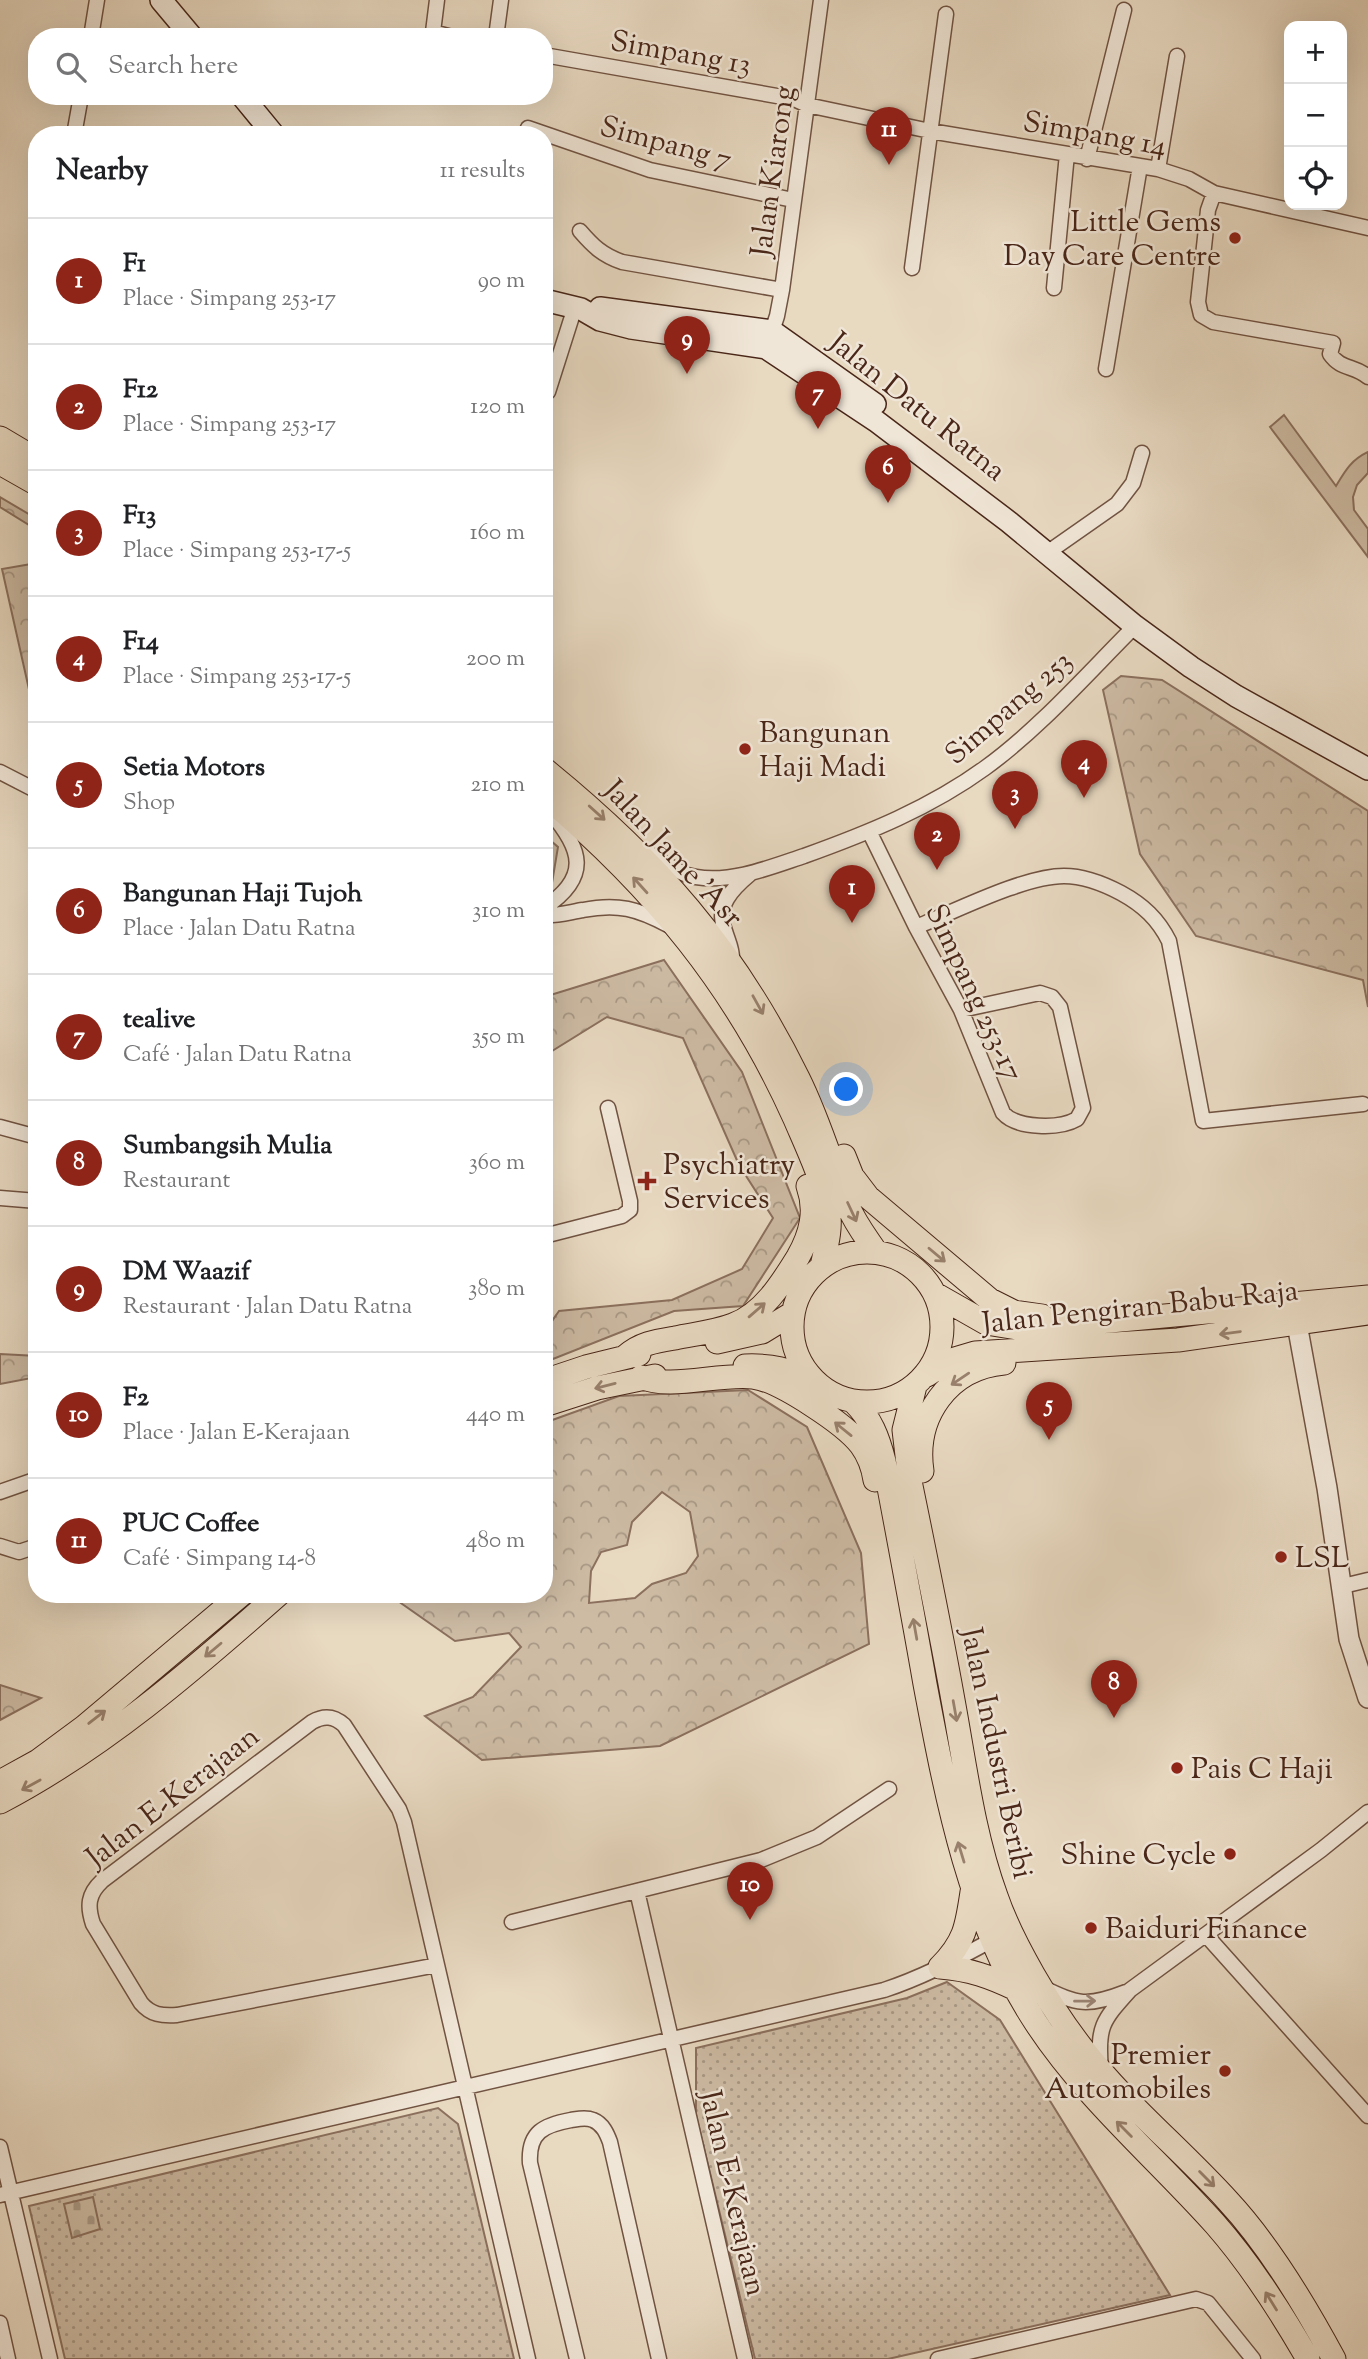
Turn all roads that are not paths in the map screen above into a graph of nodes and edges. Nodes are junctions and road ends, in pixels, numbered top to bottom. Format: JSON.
{"nodes":[{"id":1,"x":97,"y":0,"type":"edge"},
{"id":2,"x":437,"y":0,"type":"edge"},
{"id":3,"x":501,"y":0,"type":"edge"},
{"id":4,"x":821,"y":0,"type":"edge"},
{"id":5,"x":157,"y":1,"type":"edge"},
{"id":6,"x":1124,"y":10,"type":"dead end"},
{"id":7,"x":946,"y":15,"type":"dead end"},
{"id":8,"x":92,"y":28,"type":"edge"},
{"id":9,"x":183,"y":28,"type":"edge"},
{"id":10,"x":434,"y":28,"type":"edge"},
{"id":11,"x":497,"y":28,"type":"edge"},
{"id":12,"x":1177,"y":55,"type":"dead end"},
{"id":13,"x":553,"y":57,"type":"edge"},
{"id":14,"x":79,"y":105,"type":"edge"},
{"id":15,"x":249,"y":105,"type":"edge"},
{"id":16,"x":807,"y":105,"type":"junction"},
{"id":17,"x":75,"y":126,"type":"edge"},
{"id":18,"x":267,"y":126,"type":"edge"},
{"id":19,"x":930,"y":131,"type":"junction"},
{"id":20,"x":553,"y":137,"type":"edge"},
{"id":21,"x":1067,"y":154,"type":"junction"},
{"id":22,"x":1087,"y":159,"type":"junction"},
{"id":23,"x":1140,"y":166,"type":"junction"},
{"id":24,"x":1158,"y":169,"type":"junction"},
{"id":25,"x":1214,"y":193,"type":"junction"},
{"id":26,"x":793,"y":200,"type":"junction"},
{"id":27,"x":1368,"y":228,"type":"edge"},
{"id":28,"x":580,"y":231,"type":"dead end"},
{"id":29,"x":912,"y":268,"type":"dead end"},
{"id":30,"x":1054,"y":288,"type":"dead end"},
{"id":31,"x":782,"y":290,"type":"junction"},
{"id":32,"x":553,"y":302,"type":"edge"},
{"id":33,"x":578,"y":308,"type":"junction"},
{"id":34,"x":769,"y":339,"type":"junction"},
{"id":35,"x":1106,"y":369,"type":"dead end"},
{"id":36,"x":1368,"y":376,"type":"edge"},
{"id":37,"x":553,"y":378,"type":"edge"},
{"id":38,"x":0,"y":438,"type":"edge"},
{"id":39,"x":1142,"y":453,"type":"dead end"},
{"id":40,"x":28,"y":455,"type":"edge"},
{"id":41,"x":0,"y":463,"type":"edge"},
{"id":42,"x":28,"y":479,"type":"edge"},
{"id":43,"x":1047,"y":553,"type":"junction"},
{"id":44,"x":1135,"y":626,"type":"junction"},
{"id":45,"x":1368,"y":769,"type":"edge"},
{"id":46,"x":0,"y":772,"type":"edge"},
{"id":47,"x":553,"y":776,"type":"edge"},
{"id":48,"x":28,"y":786,"type":"edge"},
{"id":49,"x":553,"y":803,"type":"edge"},
{"id":50,"x":553,"y":816,"type":"edge"},
{"id":51,"x":870,"y":833,"type":"junction"},
{"id":52,"x":636,"y":850,"type":"junction"},
{"id":53,"x":750,"y":874,"type":"junction"},
{"id":54,"x":553,"y":901,"type":"edge"},
{"id":55,"x":553,"y":914,"type":"edge"},
{"id":56,"x":916,"y":928,"type":"junction"},
{"id":57,"x":682,"y":933,"type":"junction"},
{"id":58,"x":731,"y":962,"type":"junction"},
{"id":59,"x":961,"y":1010,"type":"junction"},
{"id":60,"x":788,"y":1104,"type":"junction"},
{"id":61,"x":1363,"y":1104,"type":"dead end"},
{"id":62,"x":608,"y":1108,"type":"dead end"},
{"id":63,"x":816,"y":1115,"type":"junction"},
{"id":64,"x":0,"y":1127,"type":"edge"},
{"id":65,"x":28,"y":1135,"type":"edge"},
{"id":66,"x":0,"y":1198,"type":"edge"},
{"id":67,"x":28,"y":1200,"type":"edge"},
{"id":68,"x":553,"y":1234,"type":"edge"},
{"id":69,"x":876,"y":1252,"type":"junction"},
{"id":70,"x":822,"y":1266,"type":"junction"},
{"id":71,"x":935,"y":1294,"type":"junction"},
{"id":72,"x":1368,"y":1297,"type":"edge"},
{"id":73,"x":793,"y":1313,"type":"junction"},
{"id":74,"x":1368,"y":1313,"type":"edge"},
{"id":75,"x":1096,"y":1321,"type":"junction"},
{"id":76,"x":1297,"y":1324,"type":"junction"},
{"id":77,"x":1097,"y":1346,"type":"junction"},
{"id":78,"x":626,"y":1356,"type":"junction"},
{"id":79,"x":641,"y":1377,"type":"junction"},
{"id":80,"x":553,"y":1378,"type":"edge"},
{"id":81,"x":920,"y":1381,"type":"junction"},
{"id":82,"x":815,"y":1382,"type":"junction"},
{"id":83,"x":553,"y":1402,"type":"edge"},
{"id":84,"x":854,"y":1402,"type":"junction"},
{"id":85,"x":28,"y":1482,"type":"edge"},
{"id":86,"x":0,"y":1492,"type":"edge"},
{"id":87,"x":0,"y":1546,"type":"edge"},
{"id":88,"x":28,"y":1549,"type":"edge"},
{"id":89,"x":929,"y":1572,"type":"junction"},
{"id":90,"x":906,"y":1578,"type":"junction"},
{"id":91,"x":1368,"y":1580,"type":"edge"},
{"id":92,"x":1343,"y":1586,"type":"junction"},
{"id":93,"x":231,"y":1603,"type":"edge"},
{"id":94,"x":261,"y":1603,"type":"edge"},
{"id":95,"x":1368,"y":1698,"type":"edge"},
{"id":96,"x":0,"y":1782,"type":"edge"},
{"id":97,"x":889,"y":1789,"type":"dead end"},
{"id":98,"x":0,"y":1802,"type":"edge"},
{"id":99,"x":1368,"y":1812,"type":"edge"},
{"id":100,"x":972,"y":1888,"type":"junction"},
{"id":101,"x":637,"y":1891,"type":"junction"},
{"id":102,"x":512,"y":1922,"type":"dead end"},
{"id":103,"x":1001,"y":1935,"type":"junction"},
{"id":104,"x":1206,"y":1935,"type":"junction"},
{"id":105,"x":437,"y":1965,"type":"junction"},
{"id":106,"x":940,"y":1967,"type":"junction"},
{"id":107,"x":1042,"y":1987,"type":"junction"},
{"id":108,"x":1018,"y":1990,"type":"junction"},
{"id":109,"x":1130,"y":1990,"type":"junction"},
{"id":110,"x":672,"y":2040,"type":"junction"},
{"id":111,"x":1101,"y":2070,"type":"junction"},
{"id":112,"x":466,"y":2088,"type":"junction"},
{"id":113,"x":1368,"y":2116,"type":"edge"},
{"id":114,"x":0,"y":2147,"type":"edge"},
{"id":115,"x":6,"y":2194,"type":"edge"},
{"id":116,"x":0,"y":2323,"type":"edge"},
{"id":117,"x":5,"y":2353,"type":"edge"},
{"id":118,"x":50,"y":2359,"type":"edge"},
{"id":119,"x":528,"y":2359,"type":"edge"},
{"id":120,"x":577,"y":2359,"type":"edge"},
{"id":121,"x":659,"y":2359,"type":"edge"},
{"id":122,"x":745,"y":2359,"type":"edge"},
{"id":123,"x":938,"y":2359,"type":"edge"},
{"id":124,"x":1254,"y":2359,"type":"edge"},
{"id":125,"x":1308,"y":2359,"type":"edge"},
{"id":126,"x":1334,"y":2359,"type":"edge"}],
"edges":[{"from":1,"to":8,"type":"street"},
{"from":2,"to":10,"type":"street"},
{"from":3,"to":11,"type":"street"},
{"from":4,"to":16,"type":"street","name":"Jalan Kiarong"},
{"from":5,"to":9,"type":"main road"},
{"from":6,"to":22,"type":"street"},
{"from":7,"to":19,"type":"street"},
{"from":12,"to":24,"type":"street"},
{"from":13,"to":16,"type":"street","name":"Simpang 13"},
{"from":14,"to":17,"type":"street"},
{"from":15,"to":18,"type":"main road"},
{"from":16,"to":19,"type":"street","name":"Simpang 14"},
{"from":16,"to":26,"type":"street","name":"Jalan Kiarong"},
{"from":19,"to":21,"type":"street","name":"Simpang 14"},
{"from":19,"to":29,"type":"street"},
{"from":20,"to":26,"type":"street","name":"Simpang 7"},
{"from":21,"to":22,"type":"street","name":"Simpang 14"},
{"from":21,"to":30,"type":"street"},
{"from":22,"to":23,"type":"street","name":"Simpang 14"},
{"from":23,"to":24,"type":"street","name":"Simpang 14"},
{"from":23,"to":35,"type":"street"},
{"from":24,"to":25,"type":"street","name":"Simpang 14"},
{"from":25,"to":27,"type":"street","name":"Simpang 14"},
{"from":25,"to":36,"type":"street"},
{"from":26,"to":31,"type":"street","name":"Jalan Kiarong"},
{"from":28,"to":31,"type":"street"},
{"from":31,"to":34,"type":"street","name":"Jalan Kiarong"},
{"from":32,"to":33,"type":"main road","name":"Jalan Datu Ratna"},
{"from":33,"to":34,"type":"main road","name":"Jalan Datu Ratna"},
{"from":33,"to":37,"type":"street"},
{"from":34,"to":43,"type":"main road","name":"Jalan Datu Ratna"},
{"from":38,"to":40,"type":"main road"},
{"from":39,"to":43,"type":"street"},
{"from":41,"to":42,"type":"main road"},
{"from":43,"to":44,"type":"main road","name":"Jalan Datu Ratna"},
{"from":44,"to":45,"type":"main road","name":"Jalan Datu Ratna"},
{"from":44,"to":51,"type":"street","name":"Simpang 253"},
{"from":46,"to":48,"type":"street"},
{"from":47,"to":52,"type":"main road","name":"Jalan Jame 'Asr","one_way":true},
{"from":57,"to":49,"type":"main road","name":"Jalan Jame 'Asr","one_way":true},
{"from":50,"to":54,"type":"street"},
{"from":51,"to":53,"type":"street","name":"Simpang 253"},
{"from":51,"to":56,"type":"street","name":"Simpang 253-17"},
{"from":52,"to":53,"type":"street","name":"Simpang 253"},
{"from":52,"to":58,"type":"main road","name":"Jalan Jame 'Asr"},
{"from":53,"to":58,"type":"street","name":"Simpang 253"},
{"from":55,"to":57,"type":"street"},
{"from":56,"to":59,"type":"street","name":"Simpang 253-17"},
{"from":56,"to":61,"type":"street"},
{"from":57,"to":60,"type":"main road","name":"Jalan Jame 'Asr"},
{"from":58,"to":63,"type":"main road","name":"Jalan Jame 'Asr","one_way":true},
{"from":59,"to":59,"type":"street","name":"Simpang 253-17"},
{"from":60,"to":70,"type":"main road","name":"Jalan Jame 'Asr"},
{"from":78,"to":60,"type":"main road","one_way":true},
{"from":62,"to":68,"type":"street"},
{"from":63,"to":69,"type":"main road","name":"Jalan Jame 'Asr","one_way":true},
{"from":63,"to":75,"type":"main road","one_way":true},
{"from":64,"to":65,"type":"street"},
{"from":66,"to":67,"type":"street"},
{"from":69,"to":70,"type":"main road"},
{"from":69,"to":71,"type":"main road"},
{"from":70,"to":73,"type":"main road"},
{"from":71,"to":75,"type":"main road","name":"Jalan Pengiran Babu Raja"},
{"from":71,"to":81,"type":"main road"},
{"from":72,"to":75,"type":"main road","name":"Jalan Pengiran Babu Raja"},
{"from":73,"to":78,"type":"main road"},
{"from":73,"to":82,"type":"main road"},
{"from":74,"to":76,"type":"main road","name":"Jalan Pengiran Babu Raja"},
{"from":76,"to":77,"type":"main road","name":"Jalan Pengiran Babu Raja","one_way":true},
{"from":76,"to":92,"type":"street"},
{"from":77,"to":81,"type":"main road","name":"Jalan Pengiran Babu Raja"},
{"from":77,"to":89,"type":"main road","one_way":true},
{"from":78,"to":80,"type":"main road"},
{"from":79,"to":82,"type":"main road"},
{"from":79,"to":83,"type":"main road","one_way":true},
{"from":90,"to":79,"type":"main road","one_way":true},
{"from":81,"to":84,"type":"main road"},
{"from":81,"to":89,"type":"main road","name":"Jalan Industri Beribi"},
{"from":82,"to":84,"type":"main road"},
{"from":84,"to":90,"type":"main road","name":"Jalan Industri Beribi"},
{"from":85,"to":86,"type":"street"},
{"from":87,"to":88,"type":"street"},
{"from":89,"to":103,"type":"main road","name":"Jalan Industri Beribi","one_way":true},
{"from":100,"to":90,"type":"main road","name":"Jalan Industri Beribi","one_way":true},
{"from":91,"to":92,"type":"street"},
{"from":92,"to":95,"type":"street"},
{"from":96,"to":93,"type":"main road","one_way":true},
{"from":94,"to":98,"type":"main road","one_way":true},
{"from":97,"to":101,"type":"street"},
{"from":99,"to":104,"type":"street"},
{"from":100,"to":103,"type":"main road","name":"Jalan Industri Beribi"},
{"from":100,"to":106,"type":"main road"},
{"from":101,"to":102,"type":"street"},
{"from":101,"to":110,"type":"street","name":"Jalan E-Kerajaan"},
{"from":103,"to":106,"type":"street"},
{"from":103,"to":107,"type":"main road","name":"Jalan Industri Beribi"},
{"from":103,"to":108,"type":"main road","name":"Jalan Industri Beribi"},
{"from":104,"to":109,"type":"street"},
{"from":104,"to":113,"type":"street"},
{"from":105,"to":105,"type":"street","name":"Jalan E-Kerajaan"},
{"from":105,"to":112,"type":"street"},
{"from":106,"to":108,"type":"main road"},
{"from":106,"to":110,"type":"street"},
{"from":107,"to":109,"type":"street","one_way":true},
{"from":107,"to":111,"type":"main road","name":"Jalan Industri Beribi"},
{"from":125,"to":108,"type":"main road","name":"Jalan Industri Beribi","one_way":true},
{"from":109,"to":111,"type":"street"},
{"from":110,"to":112,"type":"street"},
{"from":110,"to":122,"type":"street","name":"Jalan E-Kerajaan"},
{"from":111,"to":126,"type":"main road","name":"Jalan Industri Beribi","one_way":true},
{"from":112,"to":115,"type":"street"},
{"from":112,"to":119,"type":"street"},
{"from":114,"to":115,"type":"street"},
{"from":115,"to":118,"type":"street"},
{"from":116,"to":117,"type":"street"},
{"from":120,"to":121,"type":"street"},
{"from":123,"to":124,"type":"street"}]}
